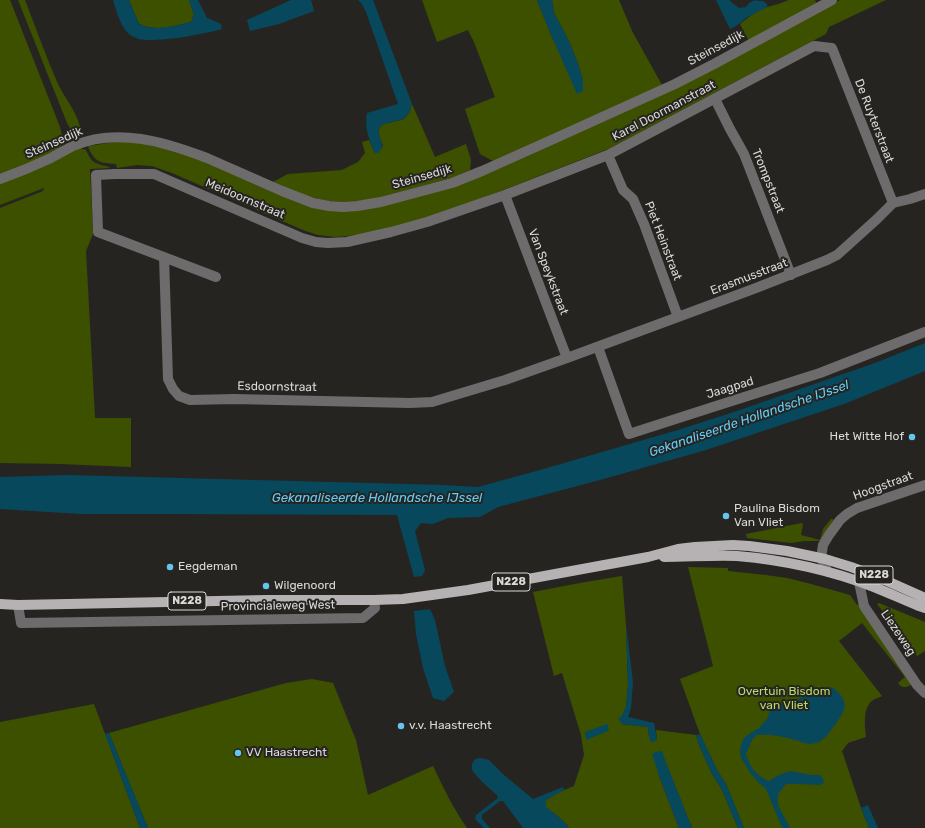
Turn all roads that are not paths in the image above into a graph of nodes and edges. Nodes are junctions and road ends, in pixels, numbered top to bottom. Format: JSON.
{"nodes":[{"id":1,"x":832,"y":0,"type":"edge"},
{"id":2,"x":832,"y":48,"type":"joint"},
{"id":3,"x":715,"y":99,"type":"junction"},
{"id":4,"x":608,"y":155,"type":"junction"},
{"id":5,"x":0,"y":179,"type":"edge"},
{"id":6,"x":925,"y":194,"type":"edge"},
{"id":7,"x":505,"y":195,"type":"junction"},
{"id":8,"x":893,"y":203,"type":"junction"},
{"id":9,"x":164,"y":257,"type":"junction"},
{"id":10,"x":791,"y":275,"type":"junction"},
{"id":11,"x":216,"y":277,"type":"dead end"},
{"id":12,"x":678,"y":317,"type":"junction"},
{"id":13,"x":925,"y":332,"type":"edge"},
{"id":14,"x":598,"y":347,"type":"junction"},
{"id":15,"x":566,"y":358,"type":"junction"},
{"id":16,"x":925,"y":485,"type":"edge"},
{"id":17,"x":648,"y":557,"type":"junction"},
{"id":18,"x":821,"y":558,"type":"junction"},
{"id":19,"x":828,"y":572,"type":"junction"},
{"id":20,"x":859,"y":582,"type":"junction"},
{"id":21,"x":925,"y":598,"type":"edge"},
{"id":22,"x":374,"y":600,"type":"junction"},
{"id":23,"x":0,"y":604,"type":"edge"},
{"id":24,"x":18,"y":605,"type":"junction"},
{"id":25,"x":925,"y":608,"type":"edge"},
{"id":26,"x":925,"y":693,"type":"edge"}],
"edges":[{"from":1,"to":5,"type":"street","name":"Steinsedijk"},
{"from":2,"to":3,"type":"street","name":"Karel Doormanstraat"},
{"from":2,"to":8,"type":"street","name":"De Ruyterstraat"},
{"from":3,"to":4,"type":"street","name":"Karel Doormanstraat"},
{"from":3,"to":10,"type":"street","name":"Trompstraat"},
{"from":4,"to":7,"type":"street","name":"Karel Doormanstraat"},
{"from":4,"to":12,"type":"street","name":"Piet Heinstraat"},
{"from":6,"to":8,"type":"street"},
{"from":7,"to":9,"type":"street","name":"Meidoornstraat"},
{"from":7,"to":15,"type":"street","name":"Van Speykstraat"},
{"from":8,"to":10,"type":"street","name":"Erasmusstraat"},
{"from":9,"to":11,"type":"street"},
{"from":9,"to":15,"type":"street","name":"Esdoornstraat"},
{"from":10,"to":12,"type":"street","name":"Erasmusstraat"},
{"from":12,"to":14,"type":"street","name":"Erasmusstraat"},
{"from":13,"to":14,"type":"street","name":"Jaagpad"},
{"from":14,"to":15,"type":"street","name":"Erasmusstraat"},
{"from":16,"to":18,"type":"street","name":"Hoogstraat"},
{"from":17,"to":18,"type":"main road","name":"Provincialeweg West","number":"N228"},
{"from":17,"to":19,"type":"main road","name":"Provincialeweg West","number":"N228"},
{"from":17,"to":22,"type":"main road","name":"Provincialeweg West","number":"N228"},
{"from":18,"to":19,"type":"street"},
{"from":18,"to":21,"type":"main road","number":"N228"},
{"from":19,"to":20,"type":"main road","number":"N228"},
{"from":20,"to":25,"type":"main road","number":"N228"},
{"from":20,"to":26,"type":"street","name":"Liezeweg"},
{"from":22,"to":24,"type":"main road","name":"Provincialeweg West","number":"N228"},
{"from":22,"to":24,"type":"street","name":"Provincialeweg West"},
{"from":23,"to":24,"type":"main road","name":"Provincialeweg West","number":"N228"}]}
